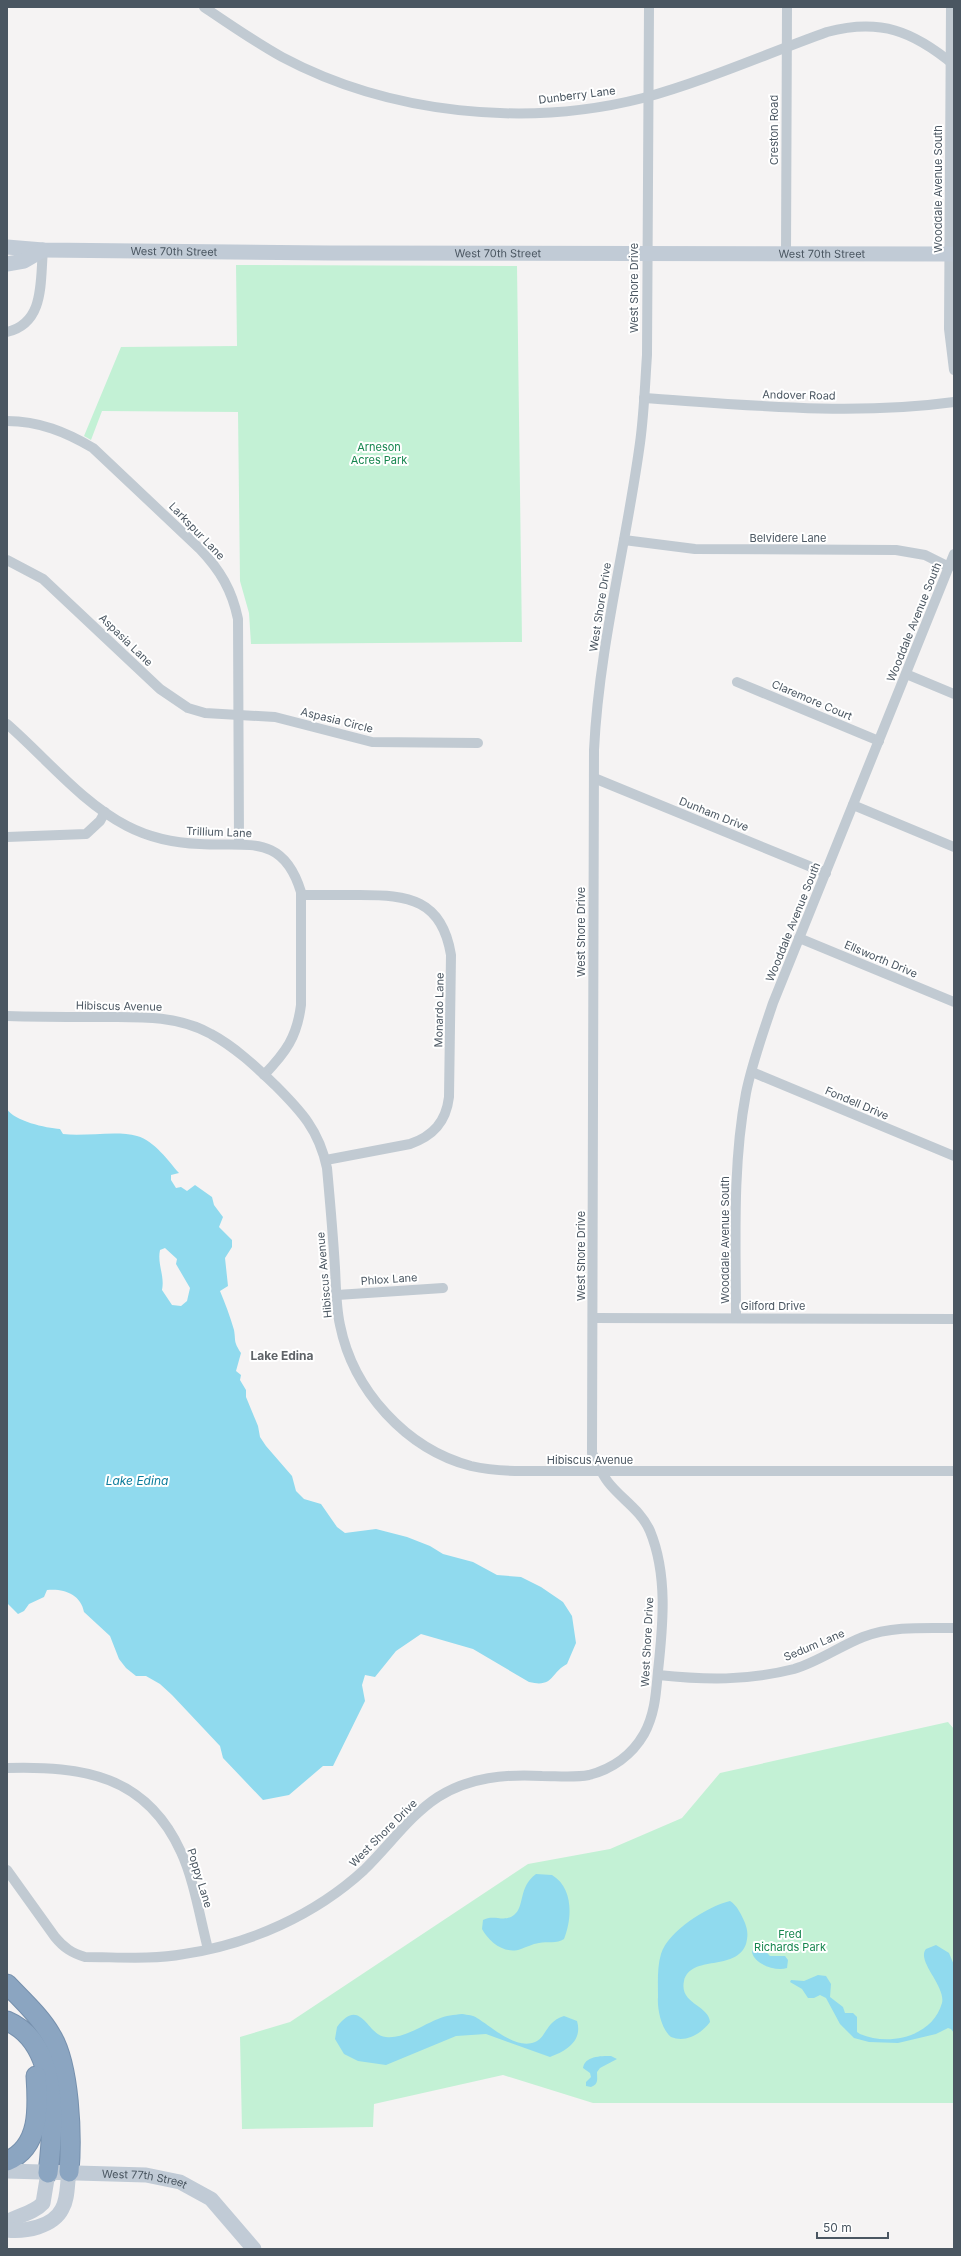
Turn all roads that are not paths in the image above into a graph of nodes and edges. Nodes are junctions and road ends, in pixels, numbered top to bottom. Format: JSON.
{"nodes":[{"id":1,"x":204,"y":7,"type":"edge"},
{"id":2,"x":649,"y":7,"type":"edge"},
{"id":3,"x":787,"y":7,"type":"edge"},
{"id":4,"x":951,"y":7,"type":"edge"},
{"id":5,"x":786,"y":47,"type":"junction"},
{"id":6,"x":952,"y":63,"type":"edge"},
{"id":7,"x":648,"y":96,"type":"junction"},
{"id":8,"x":7,"y":247,"type":"edge"},
{"id":9,"x":43,"y":250,"type":"junction"},
{"id":10,"x":786,"y":253,"type":"junction"},
{"id":11,"x":646,"y":254,"type":"junction"},
{"id":12,"x":952,"y":254,"type":"edge"},
{"id":13,"x":7,"y":264,"type":"edge"},
{"id":14,"x":7,"y":332,"type":"edge"},
{"id":15,"x":954,"y":370,"type":"edge"},
{"id":16,"x":644,"y":398,"type":"junction"},
{"id":17,"x":954,"y":402,"type":"edge"},
{"id":18,"x":7,"y":421,"type":"edge"},
{"id":19,"x":624,"y":540,"type":"junction"},
{"id":20,"x":954,"y":554,"type":"edge"},
{"id":21,"x":7,"y":560,"type":"edge"},
{"id":22,"x":949,"y":567,"type":"junction"},
{"id":23,"x":906,"y":674,"type":"junction"},
{"id":24,"x":737,"y":682,"type":"dead end"},
{"id":25,"x":954,"y":694,"type":"edge"},
{"id":26,"x":239,"y":715,"type":"junction"},
{"id":27,"x":7,"y":724,"type":"edge"},
{"id":28,"x":879,"y":741,"type":"junction"},
{"id":29,"x":478,"y":743,"type":"dead end"},
{"id":30,"x":594,"y":778,"type":"junction"},
{"id":31,"x":853,"y":805,"type":"junction"},
{"id":32,"x":105,"y":812,"type":"junction"},
{"id":33,"x":7,"y":837,"type":"edge"},
{"id":34,"x":239,"y":843,"type":"junction"},
{"id":35,"x":954,"y":847,"type":"edge"},
{"id":36,"x":826,"y":872,"type":"junction"},
{"id":37,"x":301,"y":895,"type":"junction"},
{"id":38,"x":799,"y":938,"type":"junction"},
{"id":39,"x":954,"y":1002,"type":"edge"},
{"id":40,"x":7,"y":1016,"type":"edge"},
{"id":41,"x":752,"y":1072,"type":"junction"},
{"id":42,"x":264,"y":1075,"type":"junction"},
{"id":43,"x":954,"y":1156,"type":"edge"},
{"id":44,"x":326,"y":1160,"type":"junction"},
{"id":45,"x":444,"y":1288,"type":"dead end"},
{"id":46,"x":337,"y":1295,"type":"junction"},
{"id":47,"x":593,"y":1318,"type":"junction"},
{"id":48,"x":736,"y":1318,"type":"junction"},
{"id":49,"x":954,"y":1319,"type":"edge"},
{"id":50,"x":954,"y":1471,"type":"edge"},
{"id":51,"x":602,"y":1472,"type":"junction"},
{"id":52,"x":954,"y":1628,"type":"edge"},
{"id":53,"x":658,"y":1675,"type":"junction"},
{"id":54,"x":7,"y":1768,"type":"edge"},
{"id":55,"x":7,"y":1870,"type":"edge"},
{"id":56,"x":208,"y":1949,"type":"junction"},
{"id":57,"x":7,"y":1984,"type":"edge"},
{"id":58,"x":7,"y":2021,"type":"edge"},
{"id":59,"x":24,"y":2031,"type":"junction"},
{"id":60,"x":7,"y":2160,"type":"edge"},
{"id":61,"x":7,"y":2171,"type":"edge"},
{"id":62,"x":69,"y":2172,"type":"junction"},
{"id":63,"x":48,"y":2173,"type":"junction"},
{"id":64,"x":7,"y":2222,"type":"edge"},
{"id":65,"x":7,"y":2230,"type":"edge"},
{"id":66,"x":254,"y":2249,"type":"edge"}],
"edges":[{"from":1,"to":7,"type":"street","name":"Dunberry Lane"},
{"from":2,"to":7,"type":"street","name":"West Shore Drive"},
{"from":3,"to":5,"type":"street","name":"Creston Road"},
{"from":4,"to":6,"type":"street","name":"Wooddale Avenue South"},
{"from":5,"to":6,"type":"street","name":"Dunberry Lane"},
{"from":5,"to":7,"type":"street","name":"Dunberry Lane"},
{"from":5,"to":10,"type":"street","name":"Creston Road"},
{"from":6,"to":12,"type":"street","name":"Wooddale Avenue South"},
{"from":7,"to":11,"type":"street","name":"West Shore Drive"},
{"from":8,"to":9,"type":"street","name":"West 70th Street"},
{"from":9,"to":11,"type":"street","name":"West 70th Street"},
{"from":9,"to":13,"type":"street"},
{"from":9,"to":14,"type":"street"},
{"from":10,"to":11,"type":"street","name":"West 70th Street"},
{"from":10,"to":12,"type":"street","name":"West 70th Street"},
{"from":11,"to":16,"type":"street","name":"West Shore Drive"},
{"from":12,"to":15,"type":"street","name":"Wooddale Avenue South"},
{"from":16,"to":17,"type":"street","name":"Andover Road"},
{"from":16,"to":19,"type":"street","name":"West Shore Drive"},
{"from":18,"to":26,"type":"street","name":"Larkspur Lane"},
{"from":19,"to":22,"type":"street","name":"Belvidere Lane"},
{"from":19,"to":30,"type":"street","name":"West Shore Drive"},
{"from":20,"to":22,"type":"street","name":"Wooddale Avenue South"},
{"from":21,"to":26,"type":"street","name":"Aspasia Lane"},
{"from":22,"to":23,"type":"street","name":"Wooddale Avenue South"},
{"from":23,"to":25,"type":"street"},
{"from":23,"to":28,"type":"street","name":"Wooddale Avenue South"},
{"from":24,"to":28,"type":"street","name":"Claremore Court"},
{"from":26,"to":29,"type":"street","name":"Aspasia Circle"},
{"from":26,"to":34,"type":"street","name":"Larkspur Lane"},
{"from":27,"to":32,"type":"street","name":"Trillium Lane"},
{"from":28,"to":31,"type":"street","name":"Wooddale Avenue South"},
{"from":30,"to":36,"type":"street","name":"Dunham Drive"},
{"from":30,"to":47,"type":"street","name":"West Shore Drive"},
{"from":31,"to":35,"type":"street"},
{"from":31,"to":36,"type":"street","name":"Wooddale Avenue South"},
{"from":32,"to":33,"type":"street"},
{"from":32,"to":34,"type":"street","name":"Trillium Lane"},
{"from":34,"to":37,"type":"street","name":"Trillium Lane"},
{"from":36,"to":38,"type":"street","name":"Wooddale Avenue South"},
{"from":37,"to":42,"type":"street","name":"Trillium Lane"},
{"from":37,"to":44,"type":"street","name":"Monardo Lane"},
{"from":38,"to":39,"type":"street","name":"Ellsworth Drive"},
{"from":38,"to":41,"type":"street","name":"Wooddale Avenue South"},
{"from":40,"to":42,"type":"street","name":"Hibiscus Avenue"},
{"from":41,"to":43,"type":"street","name":"Fondell Drive"},
{"from":41,"to":48,"type":"street","name":"Wooddale Avenue South"},
{"from":42,"to":44,"type":"street","name":"Hibiscus Avenue"},
{"from":44,"to":46,"type":"street","name":"Hibiscus Avenue"},
{"from":45,"to":46,"type":"street","name":"Phlox Lane"},
{"from":46,"to":51,"type":"street","name":"Hibiscus Avenue"},
{"from":47,"to":48,"type":"street","name":"Gilford Drive"},
{"from":47,"to":51,"type":"street","name":"West Shore Drive"},
{"from":48,"to":49,"type":"street","name":"Gilford Drive"},
{"from":50,"to":51,"type":"street","name":"Hibiscus Avenue"},
{"from":51,"to":53,"type":"street","name":"West Shore Drive"},
{"from":52,"to":53,"type":"street","name":"Sedum Lane"},
{"from":53,"to":56,"type":"street","name":"West Shore Drive"},
{"from":54,"to":56,"type":"street","name":"Poppy Lane"},
{"from":55,"to":56,"type":"street","name":"West Shore Drive"},
{"from":57,"to":62,"type":"highway"},
{"from":58,"to":59,"type":"highway"},
{"from":59,"to":60,"type":"highway"},
{"from":59,"to":63,"type":"highway"},
{"from":61,"to":63,"type":"street","name":"West 77th Street"},
{"from":62,"to":63,"type":"street","name":"West 77th Street"},
{"from":62,"to":65,"type":"street"},
{"from":62,"to":66,"type":"street","name":"West 77th Street"},
{"from":63,"to":64,"type":"street"}]}
